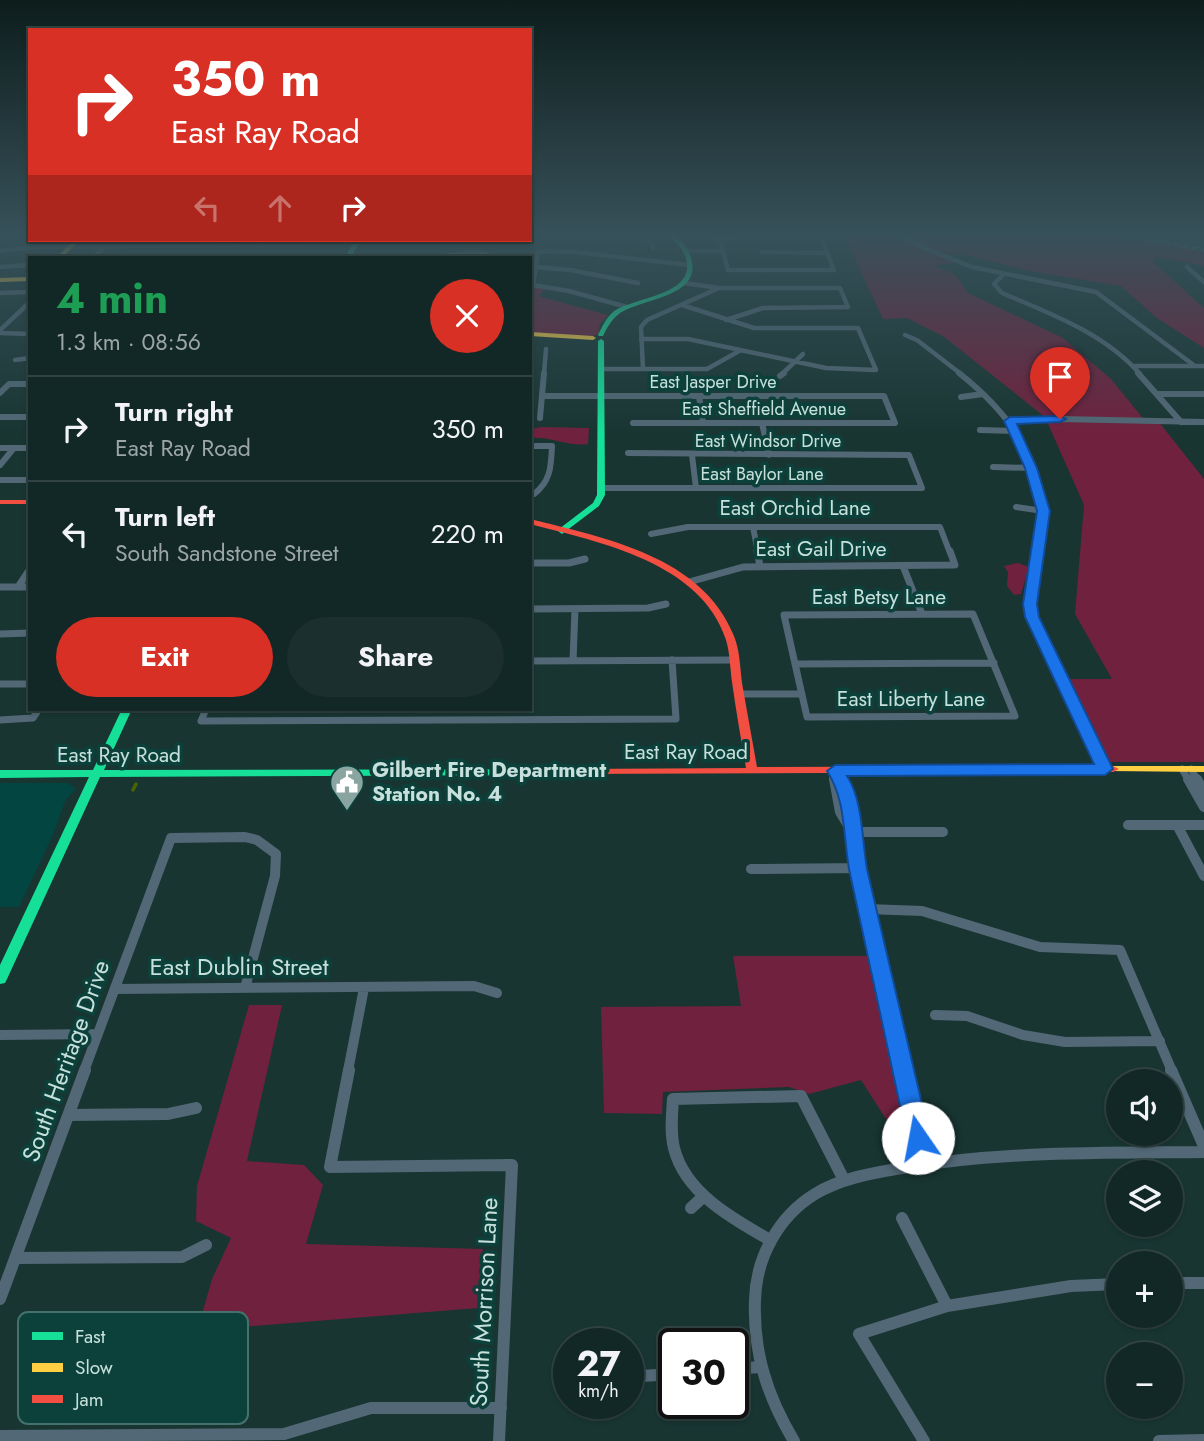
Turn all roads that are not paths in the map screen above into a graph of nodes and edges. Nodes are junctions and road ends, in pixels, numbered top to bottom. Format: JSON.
{"nodes":[{"id":1,"x":603,"y":300,"type":"edge"},
{"id":2,"x":643,"y":300,"type":"edge"},
{"id":3,"x":692,"y":300,"type":"edge"},
{"id":4,"x":845,"y":300,"type":"edge"},
{"id":5,"x":1019,"y":300,"type":"edge"},
{"id":6,"x":1107,"y":300,"type":"edge"},
{"id":7,"x":1045,"y":303,"type":"dead end"},
{"id":8,"x":28,"y":304,"type":"edge"},
{"id":9,"x":682,"y":305,"type":"junction"},
{"id":10,"x":627,"y":307,"type":"junction"},
{"id":11,"x":1033,"y":307,"type":"junction"},
{"id":12,"x":20,"y":311,"type":"junction"},
{"id":13,"x":28,"y":311,"type":"edge"},
{"id":14,"x":726,"y":320,"type":"junction"},
{"id":15,"x":0,"y":332,"type":"edge"},
{"id":16,"x":28,"y":334,"type":"edge"},
{"id":17,"x":532,"y":334,"type":"edge"},
{"id":18,"x":905,"y":335,"type":"dead end"},
{"id":19,"x":599,"y":338,"type":"junction"},
{"id":20,"x":641,"y":339,"type":"junction"},
{"id":21,"x":546,"y":349,"type":"dead end"},
{"id":22,"x":741,"y":350,"type":"junction"},
{"id":23,"x":803,"y":354,"type":"dead end"},
{"id":24,"x":28,"y":358,"type":"edge"},
{"id":25,"x":15,"y":360,"type":"dead end"},
{"id":26,"x":795,"y":362,"type":"junction"},
{"id":27,"x":1133,"y":366,"type":"junction"},
{"id":28,"x":1195,"y":366,"type":"junction"},
{"id":29,"x":1204,"y":366,"type":"edge"},
{"id":30,"x":602,"y":369,"type":"junction"},
{"id":31,"x":643,"y":369,"type":"junction"},
{"id":32,"x":780,"y":376,"type":"dead end"},
{"id":33,"x":28,"y":384,"type":"edge"},
{"id":34,"x":0,"y":393,"type":"edge"},
{"id":35,"x":984,"y":394,"type":"junction"},
{"id":36,"x":1157,"y":394,"type":"junction"},
{"id":37,"x":1204,"y":394,"type":"edge"},
{"id":38,"x":542,"y":396,"type":"junction"},
{"id":39,"x":602,"y":396,"type":"junction"},
{"id":40,"x":699,"y":396,"type":"junction"},
{"id":41,"x":961,"y":397,"type":"dead end"},
{"id":42,"x":0,"y":417,"type":"edge"},
{"id":43,"x":28,"y":417,"type":"edge"},
{"id":44,"x":540,"y":418,"type":"dead end"},
{"id":45,"x":1010,"y":421,"type":"junction"},
{"id":46,"x":1181,"y":422,"type":"junction"},
{"id":47,"x":1204,"y":422,"type":"edge"},
{"id":48,"x":632,"y":423,"type":"dead end"},
{"id":49,"x":703,"y":423,"type":"junction"},
{"id":50,"x":762,"y":423,"type":"junction"},
{"id":51,"x":895,"y":423,"type":"joint"},
{"id":52,"x":980,"y":430,"type":"dead end"},
{"id":53,"x":1015,"y":431,"type":"junction"},
{"id":54,"x":532,"y":446,"type":"edge"},
{"id":55,"x":0,"y":448,"type":"edge"},
{"id":56,"x":14,"y":448,"type":"junction"},
{"id":57,"x":28,"y":448,"type":"edge"},
{"id":58,"x":628,"y":453,"type":"dead end"},
{"id":59,"x":692,"y":455,"type":"junction"},
{"id":60,"x":769,"y":455,"type":"junction"},
{"id":61,"x":0,"y":465,"type":"edge"},
{"id":62,"x":993,"y":467,"type":"dead end"},
{"id":63,"x":1031,"y":468,"type":"junction"},
{"id":64,"x":0,"y":480,"type":"edge"},
{"id":65,"x":28,"y":480,"type":"edge"},
{"id":66,"x":602,"y":488,"type":"junction"},
{"id":67,"x":696,"y":488,"type":"junction"},
{"id":68,"x":922,"y":488,"type":"joint"},
{"id":69,"x":532,"y":494,"type":"edge"},
{"id":70,"x":0,"y":502,"type":"edge"},
{"id":71,"x":28,"y":502,"type":"edge"},
{"id":72,"x":1016,"y":507,"type":"dead end"},
{"id":73,"x":1043,"y":511,"type":"junction"},
{"id":74,"x":532,"y":522,"type":"edge"},
{"id":75,"x":753,"y":527,"type":"junction"},
{"id":76,"x":562,"y":531,"type":"junction"},
{"id":77,"x":651,"y":534,"type":"dead end"},
{"id":78,"x":585,"y":559,"type":"dead end"},
{"id":79,"x":532,"y":563,"type":"edge"},
{"id":80,"x":955,"y":565,"type":"joint"},
{"id":81,"x":760,"y":566,"type":"junction"},
{"id":82,"x":903,"y":566,"type":"junction"},
{"id":83,"x":28,"y":572,"type":"edge"},
{"id":84,"x":689,"y":582,"type":"junction"},
{"id":85,"x":0,"y":587,"type":"edge"},
{"id":86,"x":18,"y":587,"type":"junction"},
{"id":87,"x":28,"y":587,"type":"edge"},
{"id":88,"x":666,"y":604,"type":"dead end"},
{"id":89,"x":575,"y":608,"type":"junction"},
{"id":90,"x":532,"y":609,"type":"edge"},
{"id":91,"x":922,"y":614,"type":"junction"},
{"id":92,"x":0,"y":634,"type":"edge"},
{"id":93,"x":28,"y":634,"type":"edge"},
{"id":94,"x":672,"y":660,"type":"junction"},
{"id":95,"x":734,"y":660,"type":"junction"},
{"id":96,"x":532,"y":661,"type":"edge"},
{"id":97,"x":573,"y":661,"type":"junction"},
{"id":98,"x":994,"y":663,"type":"junction"},
{"id":99,"x":795,"y":664,"type":"junction"},
{"id":100,"x":0,"y":684,"type":"edge"},
{"id":101,"x":28,"y":684,"type":"edge"},
{"id":102,"x":740,"y":694,"type":"junction"},
{"id":103,"x":801,"y":694,"type":"junction"},
{"id":104,"x":37,"y":711,"type":"edge"},
{"id":105,"x":126,"y":711,"type":"edge"},
{"id":106,"x":205,"y":711,"type":"edge"},
{"id":107,"x":440,"y":711,"type":"edge"},
{"id":108,"x":0,"y":720,"type":"edge"},
{"id":109,"x":438,"y":720,"type":"junction"},
{"id":110,"x":1105,"y":769,"type":"junction"},
{"id":111,"x":1186,"y":769,"type":"junction"},
{"id":112,"x":1204,"y":769,"type":"edge"},
{"id":113,"x":752,"y":771,"type":"junction"},
{"id":114,"x":835,"y":771,"type":"junction"},
{"id":115,"x":0,"y":774,"type":"edge"},
{"id":116,"x":96,"y":774,"type":"junction"},
{"id":117,"x":1203,"y":799,"type":"edge"},
{"id":118,"x":1128,"y":825,"type":"dead end"},
{"id":119,"x":1177,"y":825,"type":"junction"},
{"id":120,"x":1204,"y":825,"type":"edge"},
{"id":121,"x":852,"y":832,"type":"junction"},
{"id":122,"x":943,"y":832,"type":"dead end"},
{"id":123,"x":751,"y":869,"type":"dead end"},
{"id":124,"x":858,"y":869,"type":"junction"},
{"id":125,"x":1204,"y":876,"type":"edge"},
{"id":126,"x":867,"y":909,"type":"junction"},
{"id":127,"x":0,"y":979,"type":"edge"},
{"id":128,"x":245,"y":988,"type":"junction"},
{"id":129,"x":363,"y":988,"type":"junction"},
{"id":130,"x":115,"y":989,"type":"junction"},
{"id":131,"x":497,"y":993,"type":"dead end"},
{"id":132,"x":935,"y":1015,"type":"dead end"},
{"id":133,"x":98,"y":1034,"type":"junction"},
{"id":134,"x":0,"y":1035,"type":"edge"},
{"id":135,"x":1160,"y":1041,"type":"junction"},
{"id":136,"x":196,"y":1108,"type":"dead end"},
{"id":137,"x":69,"y":1115,"type":"junction"},
{"id":138,"x":1204,"y":1146,"type":"edge"},
{"id":139,"x":1204,"y":1152,"type":"edge"},
{"id":140,"x":924,"y":1163,"type":"junction"},
{"id":141,"x":844,"y":1180,"type":"junction"},
{"id":142,"x":704,"y":1196,"type":"junction"},
{"id":143,"x":691,"y":1208,"type":"dead end"},
{"id":144,"x":902,"y":1217,"type":"dead end"},
{"id":145,"x":770,"y":1240,"type":"junction"},
{"id":146,"x":205,"y":1245,"type":"dead end"},
{"id":147,"x":16,"y":1258,"type":"junction"},
{"id":148,"x":1183,"y":1283,"type":"edge"},
{"id":149,"x":1204,"y":1283,"type":"edge"},
{"id":150,"x":1106,"y":1285,"type":"edge"},
{"id":151,"x":0,"y":1299,"type":"edge"},
{"id":152,"x":947,"y":1306,"type":"junction"},
{"id":153,"x":760,"y":1367,"type":"junction"},
{"id":154,"x":749,"y":1368,"type":"edge"},
{"id":155,"x":500,"y":1408,"type":"junction"},
{"id":156,"x":0,"y":1436,"type":"edge"},
{"id":157,"x":1204,"y":1440,"type":"edge"},
{"id":158,"x":499,"y":1441,"type":"edge"},
{"id":159,"x":794,"y":1441,"type":"edge"},
{"id":160,"x":924,"y":1441,"type":"edge"},
{"id":161,"x":1159,"y":1441,"type":"edge"}],
"edges":[{"from":1,"to":10,"type":"street"},
{"from":2,"to":10,"type":"street"},
{"from":3,"to":9,"type":"street"},
{"from":4,"to":14,"type":"street"},
{"from":5,"to":11,"type":"street"},
{"from":6,"to":28,"type":"street"},
{"from":7,"to":11,"type":"street"},
{"from":8,"to":12,"type":"street"},
{"from":9,"to":14,"type":"street"},
{"from":9,"to":20,"type":"street"},
{"from":10,"to":19,"type":"street"},
{"from":11,"to":27,"type":"street"},
{"from":12,"to":13,"type":"street"},
{"from":12,"to":15,"type":"street"},
{"from":14,"to":26,"type":"street"},
{"from":15,"to":16,"type":"street"},
{"from":17,"to":19,"type":"street"},
{"from":18,"to":35,"type":"street"},
{"from":19,"to":30,"type":"street"},
{"from":20,"to":22,"type":"street"},
{"from":20,"to":31,"type":"street"},
{"from":21,"to":38,"type":"street"},
{"from":22,"to":26,"type":"street"},
{"from":22,"to":31,"type":"street"},
{"from":23,"to":26,"type":"street"},
{"from":24,"to":25,"type":"street"},
{"from":26,"to":32,"type":"street"},
{"from":27,"to":28,"type":"street"},
{"from":27,"to":36,"type":"street"},
{"from":28,"to":29,"type":"street"},
{"from":30,"to":31,"type":"street"},
{"from":30,"to":39,"type":"street"},
{"from":33,"to":34,"type":"street"},
{"from":35,"to":41,"type":"street"},
{"from":35,"to":45,"type":"street"},
{"from":36,"to":37,"type":"street"},
{"from":36,"to":46,"type":"street"},
{"from":38,"to":39,"type":"street","name":"East Jasper Drive"},
{"from":38,"to":44,"type":"street"},
{"from":39,"to":40,"type":"street","name":"East Jasper Drive"},
{"from":39,"to":66,"type":"street"},
{"from":40,"to":49,"type":"street"},
{"from":40,"to":51,"type":"street","name":"East Jasper Drive"},
{"from":42,"to":43,"type":"street"},
{"from":45,"to":46,"type":"street"},
{"from":45,"to":53,"type":"street"},
{"from":46,"to":47,"type":"street"},
{"from":48,"to":49,"type":"street","name":"East Sheffield Avenue"},
{"from":49,"to":50,"type":"street","name":"East Sheffield Avenue"},
{"from":50,"to":51,"type":"street","name":"East Sheffield Avenue"},
{"from":50,"to":60,"type":"street"},
{"from":52,"to":53,"type":"street"},
{"from":53,"to":63,"type":"street"},
{"from":54,"to":69,"type":"street"},
{"from":55,"to":56,"type":"street"},
{"from":56,"to":57,"type":"street"},
{"from":56,"to":61,"type":"street"},
{"from":58,"to":59,"type":"street","name":"East Windsor Drive"},
{"from":59,"to":60,"type":"street","name":"East Windsor Drive"},
{"from":59,"to":67,"type":"street"},
{"from":60,"to":68,"type":"street","name":"East Windsor Drive"},
{"from":62,"to":63,"type":"street"},
{"from":63,"to":73,"type":"street"},
{"from":64,"to":65,"type":"street"},
{"from":66,"to":67,"type":"street","name":"East Baylor Lane"},
{"from":66,"to":76,"type":"street"},
{"from":67,"to":68,"type":"street","name":"East Baylor Lane"},
{"from":70,"to":71,"type":"street"},
{"from":72,"to":73,"type":"street"},
{"from":73,"to":110,"type":"street"},
{"from":74,"to":76,"type":"street"},
{"from":75,"to":77,"type":"street","name":"East Orchid Lane"},
{"from":75,"to":80,"type":"street","name":"East Orchid Lane"},
{"from":75,"to":81,"type":"street"},
{"from":76,"to":84,"type":"street"},
{"from":78,"to":79,"type":"street"},
{"from":80,"to":82,"type":"street","name":"East Gail Drive"},
{"from":81,"to":82,"type":"street","name":"East Gail Drive"},
{"from":81,"to":84,"type":"street","name":"East Gail Drive"},
{"from":82,"to":91,"type":"street"},
{"from":83,"to":86,"type":"street"},
{"from":84,"to":95,"type":"street"},
{"from":85,"to":86,"type":"street"},
{"from":86,"to":87,"type":"street"},
{"from":88,"to":89,"type":"street"},
{"from":89,"to":90,"type":"street"},
{"from":89,"to":97,"type":"street"},
{"from":91,"to":98,"type":"street","name":"East Betsy Lane"},
{"from":91,"to":99,"type":"street","name":"East Betsy Lane"},
{"from":92,"to":93,"type":"street"},
{"from":94,"to":95,"type":"street"},
{"from":94,"to":97,"type":"street"},
{"from":94,"to":109,"type":"street"},
{"from":95,"to":102,"type":"street"},
{"from":96,"to":97,"type":"street"},
{"from":98,"to":99,"type":"street"},
{"from":98,"to":103,"type":"street","name":"East Liberty Lane"},
{"from":99,"to":103,"type":"street"},
{"from":100,"to":101,"type":"street"},
{"from":102,"to":103,"type":"street"},
{"from":102,"to":113,"type":"street"},
{"from":104,"to":108,"type":"street"},
{"from":105,"to":116,"type":"street"},
{"from":106,"to":109,"type":"street"},
{"from":107,"to":109,"type":"street"},
{"from":110,"to":111,"type":"street","name":"East Ray Road"},
{"from":110,"to":114,"type":"street","name":"East Ray Road"},
{"from":111,"to":112,"type":"street","name":"East Ray Road"},
{"from":111,"to":117,"type":"street"},
{"from":113,"to":114,"type":"street","name":"East Ray Road"},
{"from":113,"to":116,"type":"street","name":"East Ray Road"},
{"from":114,"to":121,"type":"street"},
{"from":115,"to":116,"type":"street","name":"East Ray Road"},
{"from":116,"to":127,"type":"street"},
{"from":118,"to":119,"type":"street"},
{"from":119,"to":120,"type":"street"},
{"from":119,"to":125,"type":"street"},
{"from":121,"to":122,"type":"street"},
{"from":121,"to":124,"type":"street"},
{"from":123,"to":124,"type":"street"},
{"from":124,"to":126,"type":"street"},
{"from":126,"to":135,"type":"street"},
{"from":126,"to":140,"type":"street"},
{"from":128,"to":129,"type":"street","name":"East Dublin Street"},
{"from":128,"to":130,"type":"street","name":"East Dublin Street"},
{"from":128,"to":130,"type":"street","name":"South Heritage Drive"},
{"from":129,"to":131,"type":"street","name":"East Dublin Street"},
{"from":129,"to":155,"type":"street","name":"South Morrison Lane"},
{"from":130,"to":133,"type":"street","name":"South Heritage Drive"},
{"from":132,"to":135,"type":"street"},
{"from":133,"to":134,"type":"street"},
{"from":133,"to":137,"type":"street","name":"South Heritage Drive"},
{"from":135,"to":138,"type":"street"},
{"from":136,"to":137,"type":"street"},
{"from":137,"to":147,"type":"street","name":"South Heritage Drive"},
{"from":139,"to":140,"type":"street"},
{"from":140,"to":141,"type":"street"},
{"from":141,"to":142,"type":"street"},
{"from":141,"to":145,"type":"street"},
{"from":142,"to":143,"type":"street"},
{"from":142,"to":145,"type":"street"},
{"from":144,"to":152,"type":"street"},
{"from":145,"to":153,"type":"street"},
{"from":146,"to":147,"type":"street"},
{"from":147,"to":151,"type":"street","name":"South Heritage Drive"},
{"from":148,"to":149,"type":"street"},
{"from":150,"to":152,"type":"street"},
{"from":152,"to":160,"type":"street"},
{"from":153,"to":154,"type":"street"},
{"from":153,"to":159,"type":"street"},
{"from":155,"to":156,"type":"street"},
{"from":155,"to":158,"type":"street","name":"South Morrison Lane"},
{"from":157,"to":161,"type":"street"}]}
